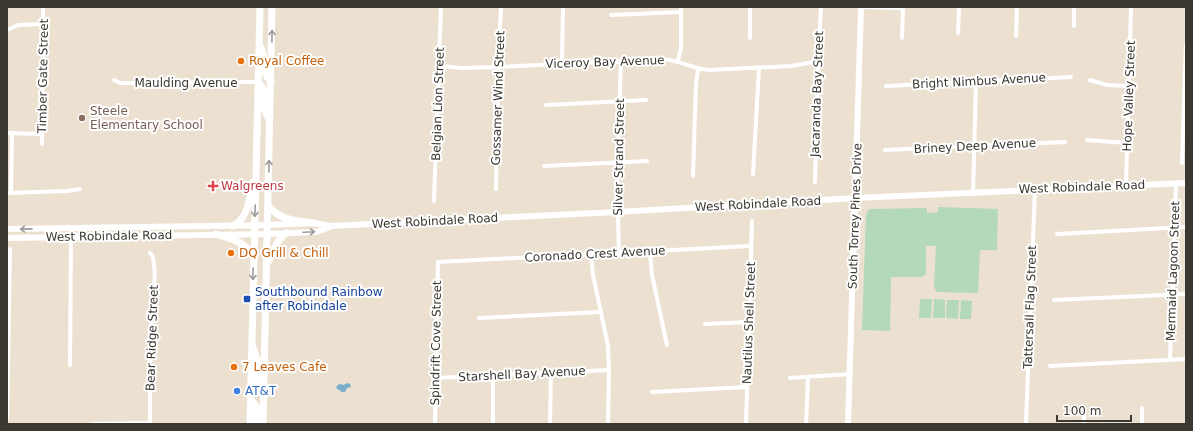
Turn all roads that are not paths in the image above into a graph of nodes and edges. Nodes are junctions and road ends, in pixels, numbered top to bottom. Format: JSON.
{"nodes":[{"id":1,"x":43,"y":7,"type":"edge"},
{"id":2,"x":260,"y":7,"type":"edge"},
{"id":3,"x":272,"y":7,"type":"edge"},
{"id":4,"x":441,"y":7,"type":"edge"},
{"id":5,"x":501,"y":7,"type":"edge"},
{"id":6,"x":563,"y":7,"type":"edge"},
{"id":7,"x":750,"y":7,"type":"edge"},
{"id":8,"x":820,"y":7,"type":"edge"},
{"id":9,"x":862,"y":7,"type":"edge"},
{"id":10,"x":903,"y":7,"type":"edge"},
{"id":11,"x":958,"y":7,"type":"edge"},
{"id":12,"x":1017,"y":7,"type":"edge"},
{"id":13,"x":1074,"y":7,"type":"edge"},
{"id":14,"x":1131,"y":7,"type":"edge"},
{"id":15,"x":681,"y":9,"type":"edge"},
{"id":16,"x":611,"y":15,"type":"dead end"},
{"id":17,"x":43,"y":24,"type":"junction"},
{"id":18,"x":1074,"y":26,"type":"dead end"},
{"id":19,"x":7,"y":30,"type":"edge"},
{"id":20,"x":958,"y":32,"type":"dead end"},
{"id":21,"x":1016,"y":36,"type":"dead end"},
{"id":22,"x":750,"y":38,"type":"dead end"},
{"id":23,"x":902,"y":38,"type":"dead end"},
{"id":24,"x":259,"y":44,"type":"junction"},
{"id":25,"x":1186,"y":44,"type":"edge"},
{"id":26,"x":621,"y":60,"type":"junction"},
{"id":27,"x":678,"y":61,"type":"junction"},
{"id":28,"x":818,"y":61,"type":"junction"},
{"id":29,"x":562,"y":63,"type":"junction"},
{"id":30,"x":439,"y":66,"type":"junction"},
{"id":31,"x":498,"y":67,"type":"junction"},
{"id":32,"x":759,"y":68,"type":"junction"},
{"id":33,"x":698,"y":69,"type":"junction"},
{"id":34,"x":1071,"y":77,"type":"dead end"},
{"id":35,"x":114,"y":80,"type":"dead end"},
{"id":36,"x":1090,"y":80,"type":"dead end"},
{"id":37,"x":271,"y":81,"type":"junction"},
{"id":38,"x":258,"y":82,"type":"junction"},
{"id":39,"x":976,"y":82,"type":"junction"},
{"id":40,"x":886,"y":86,"type":"dead end"},
{"id":41,"x":1129,"y":86,"type":"junction"},
{"id":42,"x":646,"y":100,"type":"dead end"},
{"id":43,"x":619,"y":101,"type":"junction"},
{"id":44,"x":546,"y":105,"type":"dead end"},
{"id":45,"x":270,"y":122,"type":"junction"},
{"id":46,"x":9,"y":133,"type":"edge"},
{"id":47,"x":42,"y":134,"type":"junction"},
{"id":48,"x":1088,"y":140,"type":"dead end"},
{"id":49,"x":1065,"y":142,"type":"dead end"},
{"id":50,"x":1184,"y":142,"type":"edge"},
{"id":51,"x":1127,"y":143,"type":"junction"},
{"id":52,"x":42,"y":144,"type":"dead end"},
{"id":53,"x":974,"y":146,"type":"junction"},
{"id":54,"x":885,"y":150,"type":"dead end"},
{"id":55,"x":647,"y":161,"type":"dead end"},
{"id":56,"x":618,"y":162,"type":"junction"},
{"id":57,"x":1182,"y":163,"type":"dead end"},
{"id":58,"x":544,"y":166,"type":"dead end"},
{"id":59,"x":257,"y":168,"type":"junction"},
{"id":60,"x":753,"y":174,"type":"dead end"},
{"id":61,"x":693,"y":176,"type":"dead end"},
{"id":62,"x":815,"y":182,"type":"dead end"},
{"id":63,"x":1186,"y":182,"type":"edge"},
{"id":64,"x":1176,"y":183,"type":"junction"},
{"id":65,"x":1126,"y":186,"type":"junction"},
{"id":66,"x":80,"y":189,"type":"dead end"},
{"id":67,"x":496,"y":189,"type":"dead end"},
{"id":68,"x":1035,"y":189,"type":"junction"},
{"id":69,"x":9,"y":192,"type":"edge"},
{"id":70,"x":973,"y":193,"type":"junction"},
{"id":71,"x":856,"y":198,"type":"junction"},
{"id":72,"x":434,"y":201,"type":"dead end"},
{"id":73,"x":268,"y":205,"type":"junction"},
{"id":74,"x":617,"y":212,"type":"junction"},
{"id":75,"x":752,"y":221,"type":"dead end"},
{"id":76,"x":314,"y":223,"type":"junction"},
{"id":77,"x":232,"y":226,"type":"junction"},
{"id":78,"x":255,"y":226,"type":"junction"},
{"id":79,"x":267,"y":226,"type":"junction"},
{"id":80,"x":331,"y":226,"type":"junction"},
{"id":81,"x":177,"y":227,"type":"junction"},
{"id":82,"x":1186,"y":227,"type":"edge"},
{"id":83,"x":72,"y":228,"type":"junction"},
{"id":84,"x":1174,"y":228,"type":"junction"},
{"id":85,"x":7,"y":229,"type":"edge"},
{"id":86,"x":286,"y":233,"type":"junction"},
{"id":87,"x":216,"y":234,"type":"junction"},
{"id":88,"x":254,"y":234,"type":"junction"},
{"id":89,"x":267,"y":234,"type":"junction"},
{"id":90,"x":1057,"y":234,"type":"dead end"},
{"id":91,"x":148,"y":235,"type":"junction"},
{"id":92,"x":71,"y":237,"type":"junction"},
{"id":93,"x":7,"y":238,"type":"edge"},
{"id":94,"x":751,"y":246,"type":"junction"},
{"id":95,"x":10,"y":249,"type":"dead end"},
{"id":96,"x":650,"y":252,"type":"junction"},
{"id":97,"x":150,"y":253,"type":"dead end"},
{"id":98,"x":619,"y":253,"type":"junction"},
{"id":99,"x":591,"y":254,"type":"junction"},
{"id":100,"x":253,"y":256,"type":"junction"},
{"id":101,"x":438,"y":262,"type":"joint"},
{"id":102,"x":266,"y":266,"type":"junction"},
{"id":103,"x":8,"y":274,"type":"edge"},
{"id":104,"x":1172,"y":294,"type":"junction"},
{"id":105,"x":1186,"y":294,"type":"edge"},
{"id":106,"x":1054,"y":300,"type":"dead end"},
{"id":107,"x":600,"y":312,"type":"junction"},
{"id":108,"x":479,"y":318,"type":"dead end"},
{"id":109,"x":749,"y":322,"type":"junction"},
{"id":110,"x":705,"y":324,"type":"dead end"},
{"id":111,"x":251,"y":343,"type":"junction"},
{"id":112,"x":667,"y":345,"type":"dead end"},
{"id":113,"x":1186,"y":359,"type":"edge"},
{"id":114,"x":1170,"y":360,"type":"junction"},
{"id":115,"x":70,"y":365,"type":"dead end"},
{"id":116,"x":1050,"y":366,"type":"dead end"},
{"id":117,"x":609,"y":370,"type":"junction"},
{"id":118,"x":551,"y":372,"type":"junction"},
{"id":119,"x":850,"y":374,"type":"junction"},
{"id":120,"x":493,"y":375,"type":"junction"},
{"id":121,"x":435,"y":378,"type":"junction"},
{"id":122,"x":790,"y":378,"type":"dead end"},
{"id":123,"x":808,"y":378,"type":"junction"},
{"id":124,"x":747,"y":387,"type":"junction"},
{"id":125,"x":652,"y":392,"type":"dead end"},
{"id":126,"x":264,"y":395,"type":"junction"},
{"id":127,"x":251,"y":400,"type":"junction"},
{"id":128,"x":1142,"y":408,"type":"dead end"},
{"id":129,"x":1084,"y":412,"type":"dead end"},
{"id":130,"x":7,"y":420,"type":"edge"},
{"id":131,"x":91,"y":424,"type":"edge"},
{"id":132,"x":150,"y":424,"type":"edge"},
{"id":133,"x":250,"y":424,"type":"edge"},
{"id":134,"x":257,"y":424,"type":"edge"},
{"id":135,"x":263,"y":424,"type":"edge"},
{"id":136,"x":434,"y":424,"type":"edge"},
{"id":137,"x":492,"y":424,"type":"edge"},
{"id":138,"x":550,"y":424,"type":"edge"},
{"id":139,"x":608,"y":424,"type":"edge"},
{"id":140,"x":746,"y":424,"type":"edge"},
{"id":141,"x":806,"y":424,"type":"edge"},
{"id":142,"x":848,"y":424,"type":"edge"},
{"id":143,"x":1026,"y":424,"type":"edge"},
{"id":144,"x":1084,"y":424,"type":"edge"},
{"id":145,"x":1142,"y":424,"type":"edge"}],
"edges":[{"from":1,"to":17,"type":"street","name":"Timber Gate Street"},
{"from":2,"to":24,"type":"main road"},
{"from":37,"to":3,"type":"main road","one_way":true},
{"from":4,"to":30,"type":"street","name":"Belgian Lion Street"},
{"from":5,"to":31,"type":"street","name":"Gossamer Wind Street"},
{"from":6,"to":29,"type":"street"},
{"from":7,"to":22,"type":"street"},
{"from":8,"to":28,"type":"street","name":"Jacaranda Bay Street"},
{"from":9,"to":10,"type":"street"},
{"from":9,"to":71,"type":"main road","name":"South Torrey Pines Drive"},
{"from":10,"to":23,"type":"street"},
{"from":11,"to":20,"type":"street"},
{"from":12,"to":21,"type":"street"},
{"from":13,"to":18,"type":"street"},
{"from":14,"to":41,"type":"street","name":"Hope Valley Street"},
{"from":15,"to":16,"type":"street"},
{"from":15,"to":27,"type":"street"},
{"from":17,"to":19,"type":"street"},
{"from":17,"to":47,"type":"street","name":"Timber Gate Street"},
{"from":24,"to":37,"type":"main road"},
{"from":24,"to":38,"type":"main road"},
{"from":25,"to":50,"type":"street"},
{"from":26,"to":27,"type":"street","name":"Viceroy Bay Avenue"},
{"from":26,"to":29,"type":"street","name":"Viceroy Bay Avenue"},
{"from":26,"to":43,"type":"street","name":"Silver Strand Street"},
{"from":27,"to":33,"type":"street","name":"Viceroy Bay Avenue"},
{"from":28,"to":32,"type":"street","name":"Viceroy Bay Avenue"},
{"from":28,"to":62,"type":"street","name":"Jacaranda Bay Street"},
{"from":29,"to":31,"type":"street","name":"Viceroy Bay Avenue"},
{"from":30,"to":31,"type":"street","name":"Viceroy Bay Avenue"},
{"from":30,"to":72,"type":"street","name":"Belgian Lion Street"},
{"from":31,"to":67,"type":"street","name":"Gossamer Wind Street"},
{"from":32,"to":33,"type":"street","name":"Viceroy Bay Avenue"},
{"from":32,"to":60,"type":"street"},
{"from":33,"to":61,"type":"street"},
{"from":34,"to":39,"type":"street","name":"Bright Nimbus Avenue"},
{"from":35,"to":38,"type":"street","name":"Maulding Avenue"},
{"from":36,"to":41,"type":"street"},
{"from":37,"to":45,"type":"main road"},
{"from":38,"to":45,"type":"main road"},
{"from":38,"to":59,"type":"main road"},
{"from":39,"to":40,"type":"street","name":"Bright Nimbus Avenue"},
{"from":39,"to":53,"type":"street"},
{"from":41,"to":51,"type":"street","name":"Hope Valley Street"},
{"from":42,"to":43,"type":"street"},
{"from":43,"to":44,"type":"street"},
{"from":43,"to":56,"type":"street","name":"Silver Strand Street"},
{"from":73,"to":45,"type":"main road","one_way":true},
{"from":46,"to":47,"type":"street"},
{"from":46,"to":69,"type":"street"},
{"from":47,"to":52,"type":"street","name":"Timber Gate Street"},
{"from":48,"to":51,"type":"street"},
{"from":49,"to":53,"type":"street","name":"Briney Deep Avenue"},
{"from":50,"to":57,"type":"street"},
{"from":51,"to":65,"type":"street","name":"Hope Valley Street"},
{"from":53,"to":54,"type":"street","name":"Briney Deep Avenue"},
{"from":53,"to":70,"type":"street"},
{"from":55,"to":56,"type":"street"},
{"from":56,"to":58,"type":"street"},
{"from":56,"to":74,"type":"street","name":"Silver Strand Street"},
{"from":59,"to":77,"type":"main road"},
{"from":59,"to":78,"type":"main road","one_way":true},
{"from":63,"to":64,"type":"main road","name":"West Robindale Road"},
{"from":64,"to":65,"type":"main road","name":"West Robindale Road"},
{"from":64,"to":84,"type":"street","name":"Mermaid Lagoon Street"},
{"from":65,"to":68,"type":"main road","name":"West Robindale Road"},
{"from":66,"to":69,"type":"street"},
{"from":68,"to":70,"type":"main road","name":"West Robindale Road"},
{"from":68,"to":143,"type":"street","name":"Tattersall Flag Street"},
{"from":70,"to":71,"type":"main road","name":"West Robindale Road"},
{"from":71,"to":74,"type":"main road","name":"West Robindale Road"},
{"from":71,"to":119,"type":"main road","name":"South Torrey Pines Drive"},
{"from":73,"to":76,"type":"main road"},
{"from":73,"to":79,"type":"main road"},
{"from":74,"to":80,"type":"main road","name":"West Robindale Road"},
{"from":74,"to":98,"type":"street","name":"Silver Strand Street"},
{"from":75,"to":94,"type":"street","name":"Nautilus Shell Street"},
{"from":76,"to":79,"type":"main road","name":"West Robindale Road"},
{"from":76,"to":80,"type":"main road","name":"West Robindale Road"},
{"from":77,"to":78,"type":"main road","name":"West Robindale Road"},
{"from":77,"to":81,"type":"main road","name":"West Robindale Road"},
{"from":78,"to":79,"type":"main road","name":"West Robindale Road"},
{"from":78,"to":88,"type":"main road"},
{"from":79,"to":89,"type":"main road"},
{"from":86,"to":80,"type":"main road","name":"West Robindale Road","one_way":true},
{"from":81,"to":83,"type":"main road","name":"West Robindale Road"},
{"from":81,"to":91,"type":"main road"},
{"from":82,"to":84,"type":"street"},
{"from":83,"to":85,"type":"main road","name":"West Robindale Road","one_way":true},
{"from":83,"to":92,"type":"street"},
{"from":84,"to":90,"type":"street"},
{"from":84,"to":104,"type":"street","name":"Mermaid Lagoon Street"},
{"from":86,"to":89,"type":"main road","name":"West Robindale Road"},
{"from":86,"to":102,"type":"main road"},
{"from":87,"to":88,"type":"main road","name":"West Robindale Road"},
{"from":87,"to":91,"type":"main road","name":"West Robindale Road"},
{"from":87,"to":100,"type":"main road"},
{"from":88,"to":89,"type":"main road","name":"West Robindale Road"},
{"from":88,"to":100,"type":"main road"},
{"from":89,"to":102,"type":"main road"},
{"from":91,"to":92,"type":"main road","name":"West Robindale Road"},
{"from":92,"to":93,"type":"main road","name":"West Robindale Road"},
{"from":92,"to":115,"type":"street"},
{"from":94,"to":96,"type":"street","name":"Coronado Crest Avenue"},
{"from":94,"to":109,"type":"street","name":"Nautilus Shell Street"},
{"from":95,"to":103,"type":"street"},
{"from":96,"to":98,"type":"street","name":"Coronado Crest Avenue"},
{"from":96,"to":112,"type":"street"},
{"from":97,"to":132,"type":"street","name":"Bear Ridge Street"},
{"from":98,"to":99,"type":"street","name":"Coronado Crest Avenue"},
{"from":99,"to":101,"type":"street","name":"Coronado Crest Avenue"},
{"from":99,"to":107,"type":"street"},
{"from":100,"to":111,"type":"main road","one_way":true},
{"from":101,"to":121,"type":"street","name":"Spindrift Cove Street"},
{"from":102,"to":126,"type":"main road"},
{"from":103,"to":130,"type":"street"},
{"from":104,"to":105,"type":"street"},
{"from":104,"to":106,"type":"street"},
{"from":104,"to":114,"type":"street","name":"Mermaid Lagoon Street"},
{"from":107,"to":108,"type":"street"},
{"from":107,"to":117,"type":"street"},
{"from":109,"to":110,"type":"street"},
{"from":109,"to":124,"type":"street","name":"Nautilus Shell Street"},
{"from":111,"to":126,"type":"main road"},
{"from":111,"to":127,"type":"main road"},
{"from":113,"to":114,"type":"street"},
{"from":114,"to":116,"type":"street"},
{"from":117,"to":118,"type":"street","name":"Starshell Bay Avenue"},
{"from":117,"to":139,"type":"street"},
{"from":118,"to":120,"type":"street","name":"Starshell Bay Avenue"},
{"from":118,"to":138,"type":"street"},
{"from":119,"to":123,"type":"street"},
{"from":119,"to":142,"type":"main road","name":"South Torrey Pines Drive"},
{"from":120,"to":121,"type":"street","name":"Starshell Bay Avenue"},
{"from":120,"to":137,"type":"street"},
{"from":121,"to":136,"type":"street","name":"Spindrift Cove Street"},
{"from":122,"to":123,"type":"street"},
{"from":123,"to":141,"type":"street"},
{"from":124,"to":125,"type":"street"},
{"from":124,"to":140,"type":"street","name":"Nautilus Shell Street"},
{"from":126,"to":135,"type":"main road"},
{"from":127,"to":133,"type":"main road"},
{"from":127,"to":134,"type":"main road"},
{"from":128,"to":145,"type":"street"},
{"from":129,"to":144,"type":"street"},
{"from":131,"to":132,"type":"street"}]}
